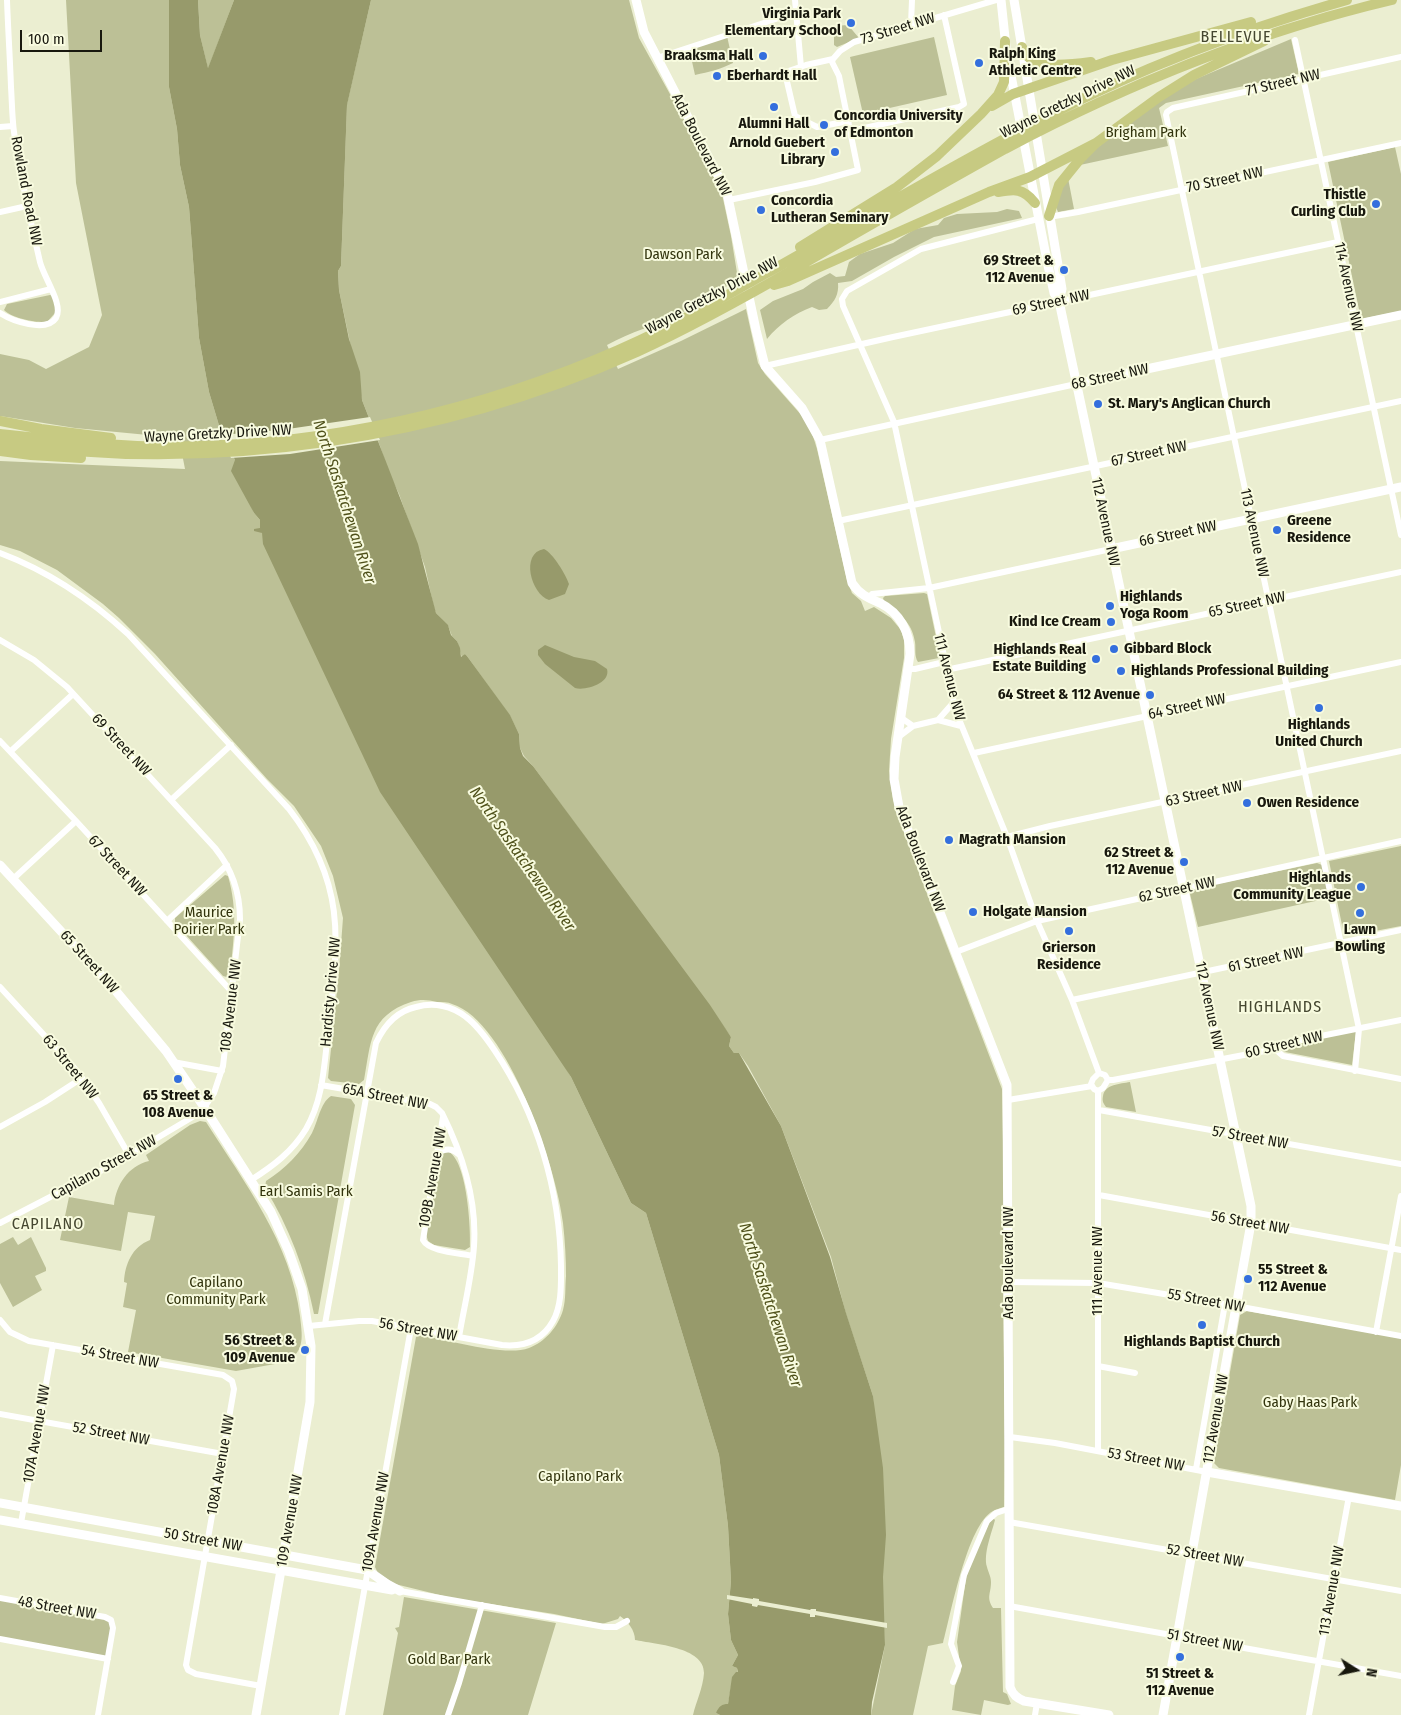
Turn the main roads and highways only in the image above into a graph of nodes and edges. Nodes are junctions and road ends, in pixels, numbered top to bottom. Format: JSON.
{"nodes":[{"id":1,"x":1347,"y":0,"type":"edge"},
{"id":2,"x":1392,"y":0,"type":"edge"},
{"id":3,"x":1296,"y":14,"type":"junction"},
{"id":4,"x":1296,"y":25,"type":"junction"},
{"id":5,"x":1005,"y":41,"type":"road end"},
{"id":6,"x":1022,"y":47,"type":"road end"},
{"id":7,"x":1112,"y":60,"type":"junction"},
{"id":8,"x":981,"y":114,"type":"junction"},
{"id":9,"x":1096,"y":143,"type":"junction"},
{"id":10,"x":982,"y":196,"type":"junction"},
{"id":11,"x":1035,"y":203,"type":"road end"},
{"id":12,"x":1049,"y":217,"type":"road end"},
{"id":13,"x":752,"y":287,"type":"junction"},
{"id":14,"x":0,"y":421,"type":"edge"},
{"id":15,"x":0,"y":434,"type":"edge"},
{"id":16,"x":0,"y":443,"type":"edge"},
{"id":17,"x":172,"y":450,"type":"junction"},
{"id":18,"x":0,"y":452,"type":"edge"}],
"edges":[{"from":1,"to":3,"type":"main road","name":"Wayne Gretzky Drive NW"},
{"from":2,"to":4,"type":"main road","name":"Wayne Gretzky Drive NW"},
{"from":3,"to":7,"type":"main road"},
{"from":3,"to":13,"type":"main road","name":"Wayne Gretzky Drive NW"},
{"from":4,"to":9,"type":"main road"},
{"from":4,"to":13,"type":"main road","name":"Wayne Gretzky Drive NW"},
{"from":5,"to":8,"type":"main road"},
{"from":6,"to":7,"type":"main road"},
{"from":7,"to":8,"type":"main road"},
{"from":8,"to":13,"type":"main road"},
{"from":9,"to":10,"type":"main road"},
{"from":9,"to":12,"type":"main road"},
{"from":10,"to":11,"type":"main road"},
{"from":10,"to":13,"type":"main road"},
{"from":13,"to":17,"type":"main road","name":"Wayne Gretzky Drive NW"},
{"from":14,"to":17,"type":"main road"},
{"from":15,"to":17,"type":"main road","name":"Wayne Gretzky Drive NW"},
{"from":16,"to":17,"type":"main road","name":"Wayne Gretzky Drive NW"},
{"from":17,"to":18,"type":"main road"}]}
